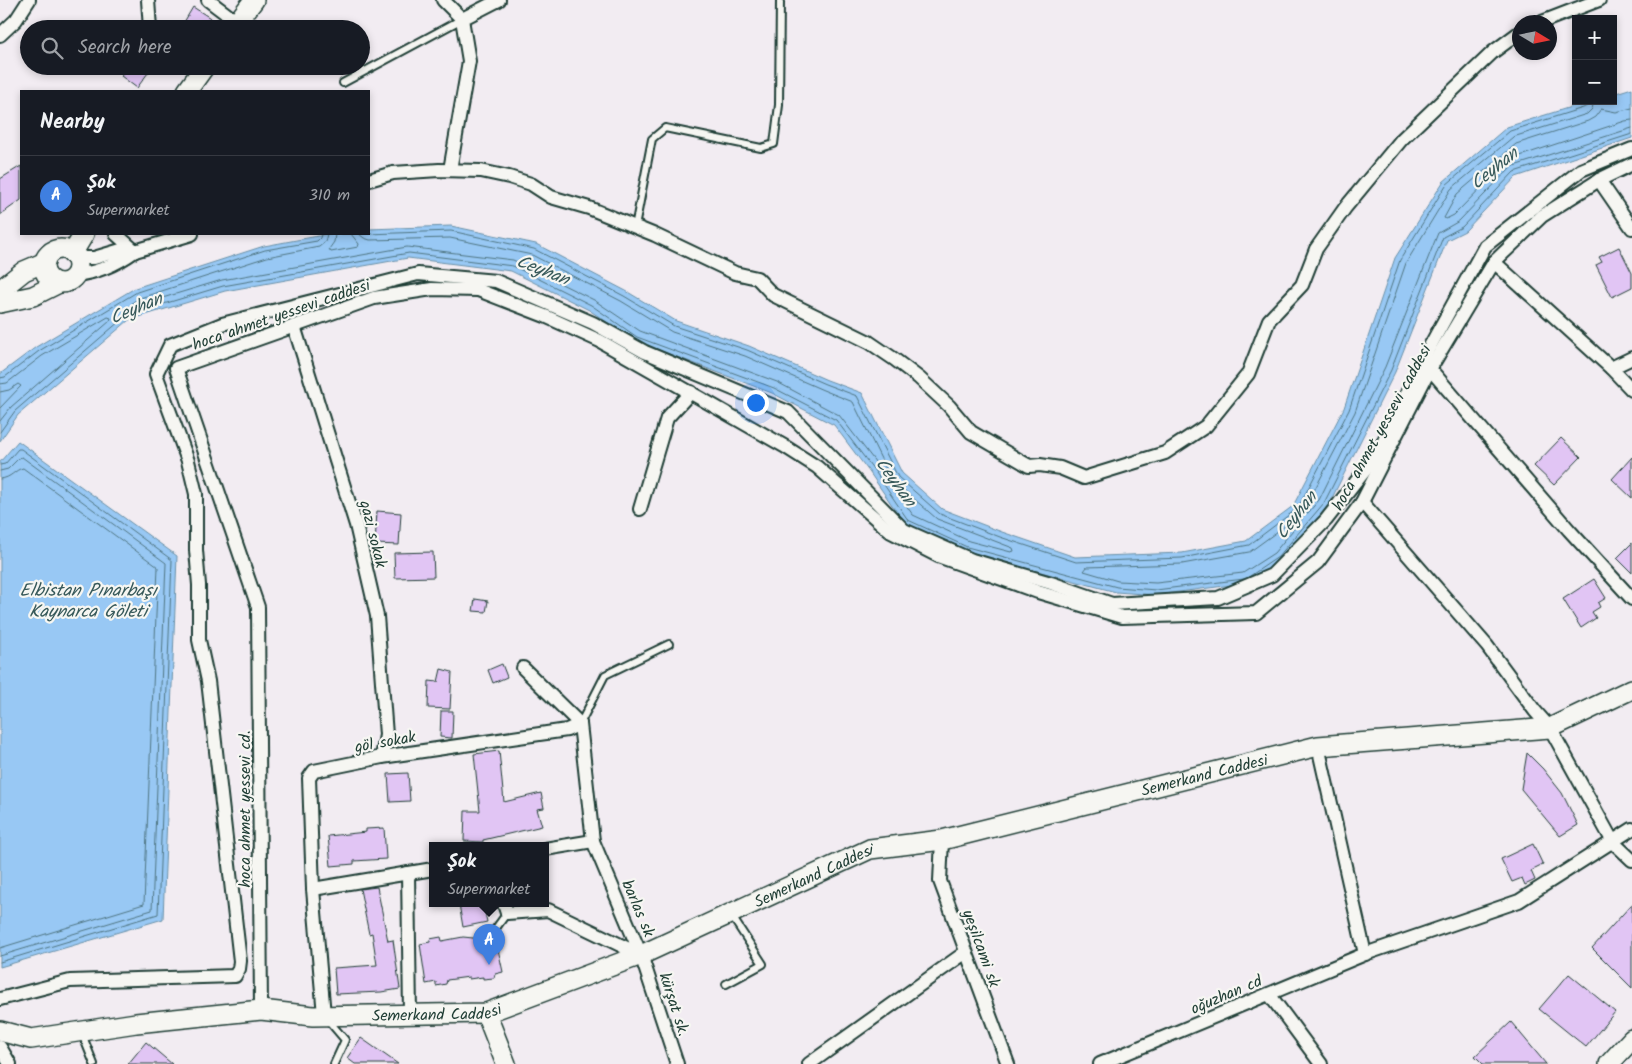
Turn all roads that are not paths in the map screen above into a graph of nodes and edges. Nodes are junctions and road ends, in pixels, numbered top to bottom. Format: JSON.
{"nodes":[{"id":1,"x":29,"y":0,"type":"edge"},
{"id":2,"x":148,"y":0,"type":"edge"},
{"id":3,"x":208,"y":0,"type":"edge"},
{"id":4,"x":254,"y":0,"type":"edge"},
{"id":5,"x":442,"y":0,"type":"edge"},
{"id":6,"x":499,"y":0,"type":"edge"},
{"id":7,"x":780,"y":0,"type":"edge"},
{"id":8,"x":1599,"y":0,"type":"edge"},
{"id":9,"x":1557,"y":16,"type":"edge"},
{"id":10,"x":462,"y":19,"type":"junction"},
{"id":11,"x":149,"y":20,"type":"edge"},
{"id":12,"x":229,"y":20,"type":"edge"},
{"id":13,"x":238,"y":20,"type":"edge"},
{"id":14,"x":0,"y":35,"type":"edge"},
{"id":15,"x":1512,"y":38,"type":"edge"},
{"id":16,"x":370,"y":68,"type":"edge"},
{"id":17,"x":199,"y":75,"type":"edge"},
{"id":18,"x":358,"y":75,"type":"edge"},
{"id":19,"x":343,"y":83,"type":"dead end"},
{"id":20,"x":188,"y":90,"type":"edge"},
{"id":21,"x":1632,"y":149,"type":"edge"},
{"id":22,"x":1632,"y":164,"type":"edge"},
{"id":23,"x":450,"y":170,"type":"junction"},
{"id":24,"x":370,"y":180,"type":"edge"},
{"id":25,"x":1598,"y":180,"type":"junction"},
{"id":26,"x":635,"y":227,"type":"junction"},
{"id":27,"x":1632,"y":228,"type":"edge"},
{"id":28,"x":61,"y":235,"type":"edge"},
{"id":29,"x":84,"y":235,"type":"edge"},
{"id":30,"x":117,"y":235,"type":"edge"},
{"id":31,"x":189,"y":235,"type":"edge"},
{"id":32,"x":135,"y":251,"type":"junction"},
{"id":33,"x":48,"y":257,"type":"junction"},
{"id":34,"x":1494,"y":262,"type":"junction"},
{"id":35,"x":70,"y":267,"type":"junction"},
{"id":36,"x":0,"y":290,"type":"edge"},
{"id":37,"x":0,"y":303,"type":"edge"},
{"id":38,"x":294,"y":326,"type":"junction"},
{"id":39,"x":1632,"y":358,"type":"edge"},
{"id":40,"x":1611,"y":368,"type":"junction"},
{"id":41,"x":1430,"y":369,"type":"junction"},
{"id":42,"x":1632,"y":390,"type":"edge"},
{"id":43,"x":691,"y":392,"type":"junction"},
{"id":44,"x":1362,"y":502,"type":"junction"},
{"id":45,"x":640,"y":509,"type":"dead end"},
{"id":46,"x":1632,"y":599,"type":"edge"},
{"id":47,"x":258,"y":607,"type":"joint"},
{"id":48,"x":669,"y":644,"type":"dead end"},
{"id":49,"x":523,"y":668,"type":"dead end"},
{"id":50,"x":1632,"y":689,"type":"edge"},
{"id":51,"x":580,"y":724,"type":"junction"},
{"id":52,"x":1550,"y":728,"type":"junction"},
{"id":53,"x":1318,"y":746,"type":"junction"},
{"id":54,"x":382,"y":757,"type":"junction"},
{"id":55,"x":1632,"y":830,"type":"edge"},
{"id":56,"x":942,"y":840,"type":"junction"},
{"id":57,"x":593,"y":841,"type":"junction"},
{"id":58,"x":1613,"y":842,"type":"junction"},
{"id":59,"x":549,"y":849,"type":"edge"},
{"id":60,"x":1632,"y":860,"type":"edge"},
{"id":61,"x":429,"y":870,"type":"edge"},
{"id":62,"x":408,"y":873,"type":"junction"},
{"id":63,"x":312,"y":889,"type":"junction"},
{"id":64,"x":505,"y":908,"type":"edge"},
{"id":65,"x":730,"y":914,"type":"junction"},
{"id":66,"x":488,"y":940,"type":"dead end"},
{"id":67,"x":966,"y":952,"type":"junction"},
{"id":68,"x":641,"y":954,"type":"junction"},
{"id":69,"x":1365,"y":954,"type":"junction"},
{"id":70,"x":726,"y":984,"type":"dead end"},
{"id":71,"x":1269,"y":994,"type":"junction"},
{"id":72,"x":0,"y":999,"type":"edge"},
{"id":73,"x":262,"y":1010,"type":"junction"},
{"id":74,"x":486,"y":1013,"type":"junction"},
{"id":75,"x":410,"y":1014,"type":"junction"},
{"id":76,"x":324,"y":1015,"type":"junction"},
{"id":77,"x":80,"y":1030,"type":"junction"},
{"id":78,"x":0,"y":1031,"type":"edge"},
{"id":79,"x":1632,"y":1040,"type":"edge"},
{"id":80,"x":0,"y":1047,"type":"edge"},
{"id":81,"x":10,"y":1064,"type":"edge"},
{"id":82,"x":94,"y":1064,"type":"edge"},
{"id":83,"x":334,"y":1064,"type":"edge"},
{"id":84,"x":506,"y":1064,"type":"edge"},
{"id":85,"x":677,"y":1064,"type":"edge"},
{"id":86,"x":809,"y":1064,"type":"edge"},
{"id":87,"x":1008,"y":1064,"type":"edge"},
{"id":88,"x":1100,"y":1064,"type":"edge"},
{"id":89,"x":1321,"y":1064,"type":"edge"},
{"id":90,"x":1609,"y":1064,"type":"edge"}],
"edges":[{"from":1,"to":14,"type":"street"},
{"from":2,"to":11,"type":"street"},
{"from":3,"to":12,"type":"street"},
{"from":4,"to":13,"type":"street"},
{"from":5,"to":10,"type":"street"},
{"from":6,"to":10,"type":"street"},
{"from":7,"to":26,"type":"lane"},
{"from":8,"to":9,"type":"street"},
{"from":10,"to":16,"type":"lane"},
{"from":10,"to":23,"type":"street"},
{"from":15,"to":26,"type":"street"},
{"from":17,"to":20,"type":"street"},
{"from":18,"to":19,"type":"lane"},
{"from":21,"to":72,"type":"street"},
{"from":22,"to":25,"type":"street","name":"hoca ahmet yessevi caddesi"},
{"from":23,"to":24,"type":"street"},
{"from":23,"to":26,"type":"street"},
{"from":25,"to":27,"type":"street"},
{"from":25,"to":34,"type":"street","name":"hoca ahmet yessevi caddesi"},
{"from":28,"to":33,"type":"street"},
{"from":29,"to":35,"type":"street"},
{"from":30,"to":32,"type":"street"},
{"from":31,"to":32,"type":"street"},
{"from":32,"to":35,"type":"street"},
{"from":33,"to":35,"type":"street"},
{"from":33,"to":35,"type":"street"},
{"from":33,"to":36,"type":"street"},
{"from":34,"to":40,"type":"street"},
{"from":34,"to":41,"type":"street","name":"hoca ahmet yessevi caddesi"},
{"from":35,"to":37,"type":"street"},
{"from":38,"to":43,"type":"street","name":"hoca ahmet yessevi caddesi"},
{"from":38,"to":47,"type":"street","name":"hoca ahmet yessevi caddesi"},
{"from":38,"to":54,"type":"street","name":"gazi sokak"},
{"from":39,"to":40,"type":"street"},
{"from":40,"to":42,"type":"street"},
{"from":41,"to":44,"type":"street","name":"hoca ahmet yessevi caddesi"},
{"from":41,"to":46,"type":"street"},
{"from":43,"to":44,"type":"street","name":"hoca ahmet yessevi caddesi"},
{"from":43,"to":45,"type":"street"},
{"from":44,"to":52,"type":"street"},
{"from":47,"to":73,"type":"street","name":"hoca ahmet yessevi cd."},
{"from":48,"to":51,"type":"lane"},
{"from":49,"to":51,"type":"street"},
{"from":50,"to":52,"type":"street","name":"Semerkand Caddesi"},
{"from":51,"to":54,"type":"street","name":"göl sokak"},
{"from":51,"to":57,"type":"street","name":"barlas sk"},
{"from":52,"to":53,"type":"street","name":"Semerkand Caddesi"},
{"from":52,"to":58,"type":"street"},
{"from":53,"to":56,"type":"street","name":"Semerkand Caddesi"},
{"from":53,"to":69,"type":"street"},
{"from":54,"to":63,"type":"street","name":"göl sokak"},
{"from":55,"to":58,"type":"street","name":"oğuzhan cd"},
{"from":56,"to":65,"type":"street","name":"Semerkand Caddesi"},
{"from":56,"to":67,"type":"street","name":"yeşilcami sk"},
{"from":57,"to":59,"type":"street"},
{"from":57,"to":68,"type":"street","name":"barlas sk"},
{"from":58,"to":60,"type":"street"},
{"from":58,"to":69,"type":"street","name":"oğuzhan cd"},
{"from":61,"to":62,"type":"street"},
{"from":62,"to":63,"type":"street"},
{"from":62,"to":75,"type":"street"},
{"from":63,"to":76,"type":"street","name":"göl sokak"},
{"from":64,"to":66,"type":"lane"},
{"from":64,"to":68,"type":"street","name":"barlas sk"},
{"from":65,"to":68,"type":"street","name":"Semerkand Caddesi"},
{"from":65,"to":70,"type":"lane"},
{"from":67,"to":86,"type":"street"},
{"from":67,"to":87,"type":"street","name":"yeşilcami sk"},
{"from":68,"to":74,"type":"street","name":"Semerkand Caddesi"},
{"from":68,"to":85,"type":"street","name":"kürşat sk."},
{"from":69,"to":71,"type":"street","name":"oğuzhan cd"},
{"from":71,"to":88,"type":"street","name":"oğuzhan cd"},
{"from":71,"to":89,"type":"street"},
{"from":73,"to":76,"type":"street","name":"Semerkand Caddesi"},
{"from":73,"to":77,"type":"street","name":"Semerkand Caddesi"},
{"from":74,"to":75,"type":"street","name":"Semerkand Caddesi"},
{"from":74,"to":84,"type":"street"},
{"from":75,"to":76,"type":"street","name":"Semerkand Caddesi"},
{"from":76,"to":83,"type":"lane"},
{"from":77,"to":78,"type":"street","name":"Semerkand Caddesi"},
{"from":77,"to":82,"type":"lane"},
{"from":79,"to":90,"type":"street"},
{"from":80,"to":81,"type":"street"}]}
